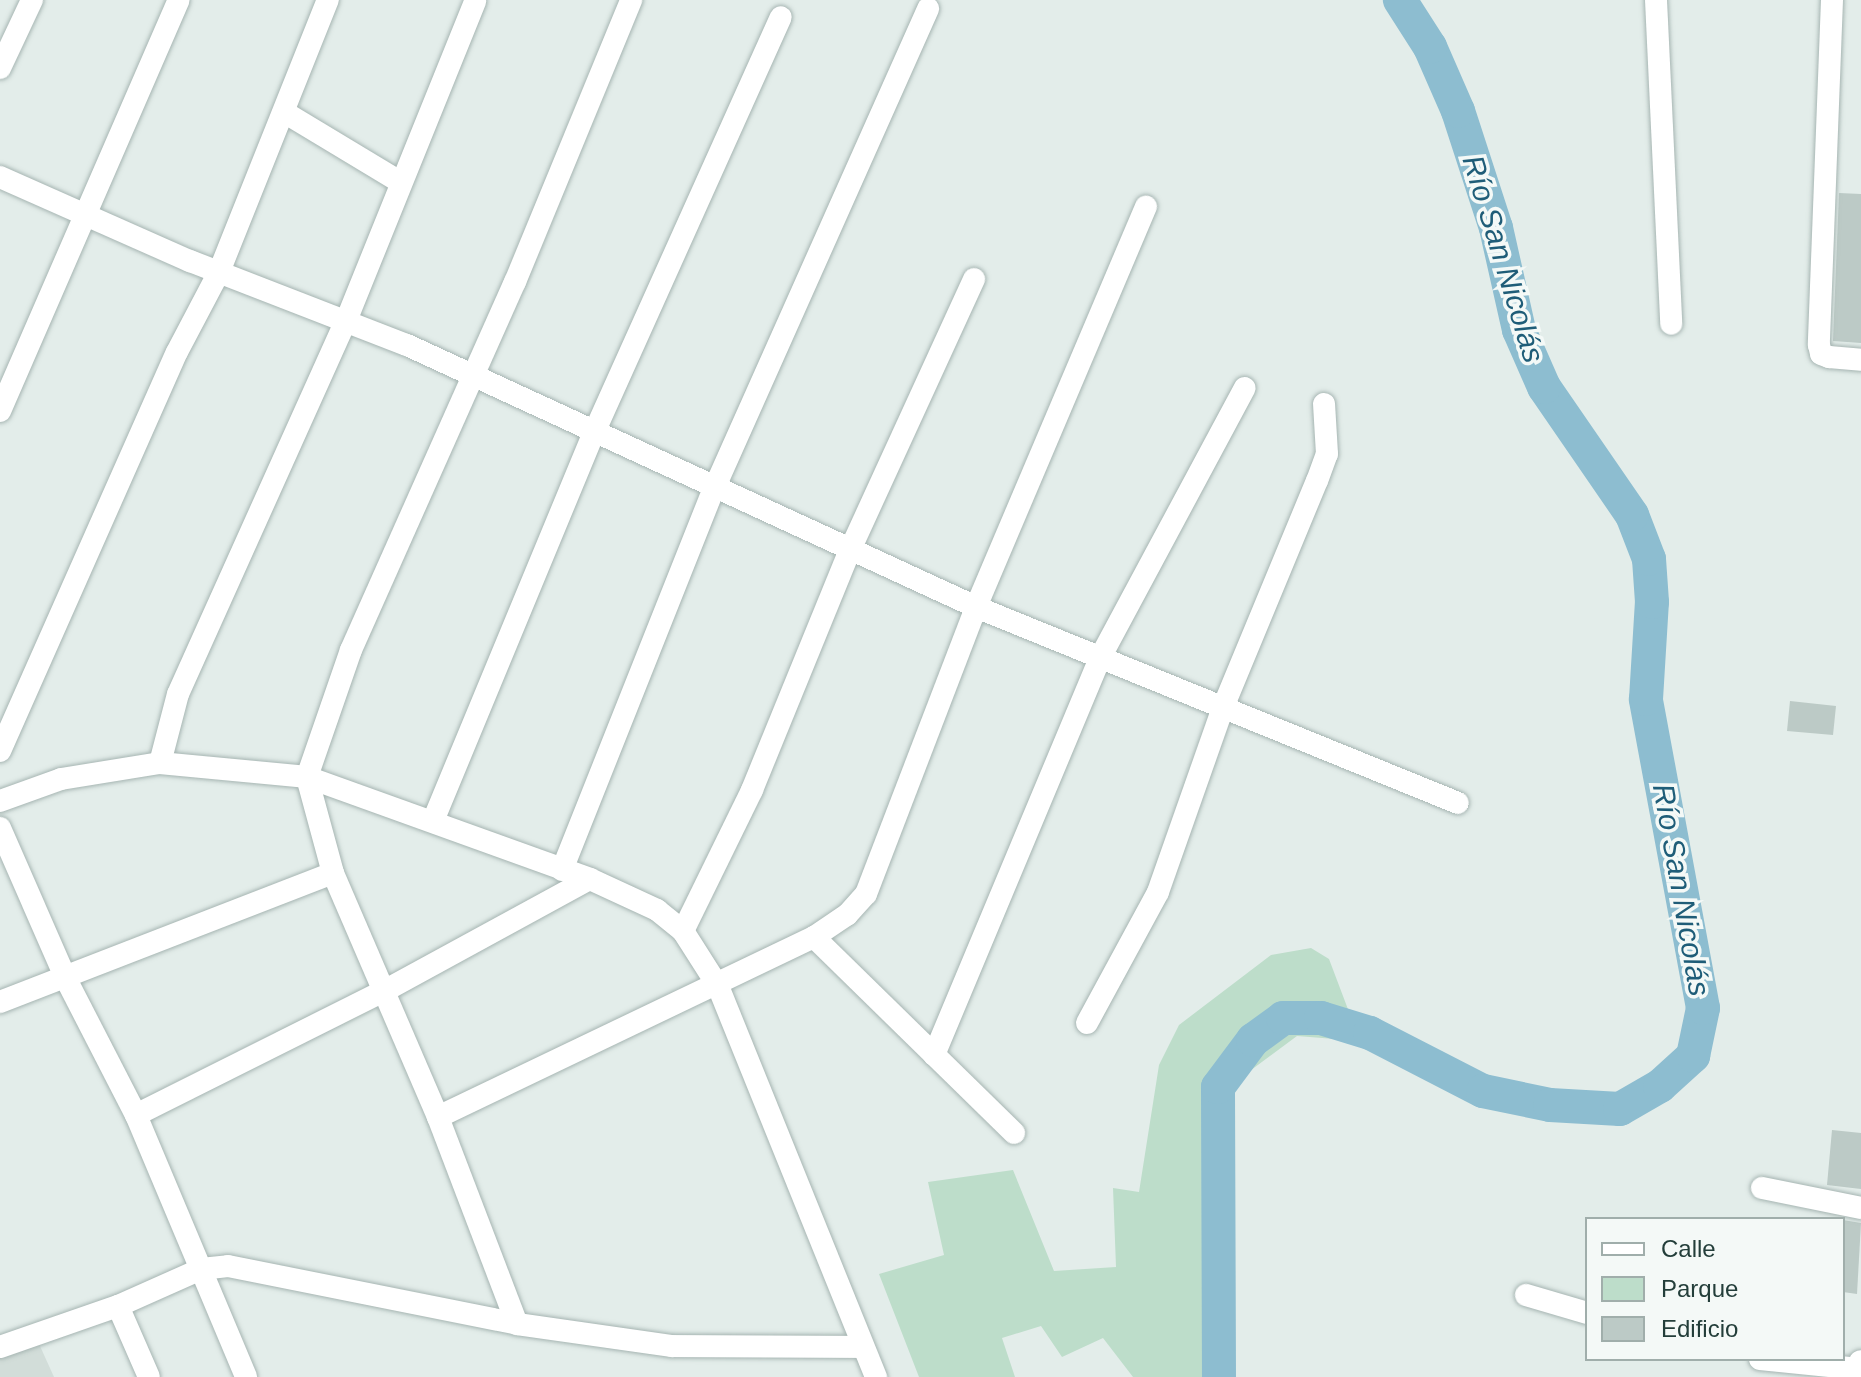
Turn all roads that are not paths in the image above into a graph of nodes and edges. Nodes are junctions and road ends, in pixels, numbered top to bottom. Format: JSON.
{"nodes":[{"id":1,"x":32,"y":0,"type":"edge"},
{"id":2,"x":179,"y":0,"type":"edge"},
{"id":3,"x":328,"y":0,"type":"edge"},
{"id":4,"x":631,"y":0,"type":"edge"},
{"id":5,"x":1656,"y":0,"type":"edge"},
{"id":6,"x":1832,"y":0,"type":"edge"},
{"id":7,"x":475,"y":1,"type":"edge"},
{"id":8,"x":928,"y":9,"type":"dead end"},
{"id":9,"x":781,"y":17,"type":"dead end"},
{"id":10,"x":0,"y":68,"type":"edge"},
{"id":11,"x":284,"y":112,"type":"junction"},
{"id":12,"x":0,"y":177,"type":"edge"},
{"id":13,"x":400,"y":182,"type":"junction"},
{"id":14,"x":1146,"y":207,"type":"dead end"},
{"id":15,"x":86,"y":212,"type":"junction"},
{"id":16,"x":219,"y":272,"type":"junction"},
{"id":17,"x":974,"y":279,"type":"dead end"},
{"id":18,"x":346,"y":321,"type":"junction"},
{"id":19,"x":1671,"y":324,"type":"dead end"},
{"id":20,"x":1861,"y":360,"type":"edge"},
{"id":21,"x":471,"y":376,"type":"junction"},
{"id":22,"x":1245,"y":388,"type":"dead end"},
{"id":23,"x":1324,"y":404,"type":"dead end"},
{"id":24,"x":0,"y":411,"type":"edge"},
{"id":25,"x":593,"y":435,"type":"junction"},
{"id":26,"x":714,"y":489,"type":"junction"},
{"id":27,"x":850,"y":550,"type":"junction"},
{"id":28,"x":976,"y":607,"type":"junction"},
{"id":29,"x":1101,"y":656,"type":"junction"},
{"id":30,"x":1224,"y":705,"type":"junction"},
{"id":31,"x":0,"y":751,"type":"edge"},
{"id":32,"x":160,"y":763,"type":"junction"},
{"id":33,"x":307,"y":777,"type":"junction"},
{"id":34,"x":0,"y":801,"type":"edge"},
{"id":35,"x":1458,"y":803,"type":"dead end"},
{"id":36,"x":433,"y":821,"type":"junction"},
{"id":37,"x":0,"y":828,"type":"edge"},
{"id":38,"x":562,"y":870,"type":"junction"},
{"id":39,"x":333,"y":873,"type":"junction"},
{"id":40,"x":590,"y":879,"type":"junction"},
{"id":41,"x":683,"y":931,"type":"junction"},
{"id":42,"x":814,"y":937,"type":"junction"},
{"id":43,"x":65,"y":977,"type":"junction"},
{"id":44,"x":718,"y":986,"type":"junction"},
{"id":45,"x":386,"y":990,"type":"junction"},
{"id":46,"x":0,"y":1002,"type":"edge"},
{"id":47,"x":1087,"y":1023,"type":"dead end"},
{"id":48,"x":934,"y":1055,"type":"junction"},
{"id":49,"x":136,"y":1115,"type":"junction"},
{"id":50,"x":438,"y":1117,"type":"junction"},
{"id":51,"x":1014,"y":1133,"type":"dead end"},
{"id":52,"x":1762,"y":1188,"type":"dead end"},
{"id":53,"x":1861,"y":1208,"type":"edge"},
{"id":54,"x":201,"y":1269,"type":"junction"},
{"id":55,"x":1526,"y":1295,"type":"dead end"},
{"id":56,"x":118,"y":1306,"type":"junction"},
{"id":57,"x":1585,"y":1312,"type":"edge"},
{"id":58,"x":517,"y":1324,"type":"junction"},
{"id":59,"x":0,"y":1347,"type":"edge"},
{"id":60,"x":863,"y":1347,"type":"junction"},
{"id":61,"x":1780,"y":1361,"type":"edge"},
{"id":62,"x":1860,"y":1369,"type":"edge"},
{"id":63,"x":149,"y":1377,"type":"edge"},
{"id":64,"x":246,"y":1377,"type":"edge"},
{"id":65,"x":876,"y":1377,"type":"edge"}],
"edges":[{"from":1,"to":10,"type":"street"},
{"from":2,"to":15,"type":"street"},
{"from":3,"to":11,"type":"street"},
{"from":4,"to":21,"type":"street"},
{"from":5,"to":19,"type":"street"},
{"from":6,"to":20,"type":"street"},
{"from":7,"to":13,"type":"street"},
{"from":8,"to":26,"type":"street"},
{"from":9,"to":25,"type":"street"},
{"from":11,"to":13,"type":"street"},
{"from":11,"to":16,"type":"street"},
{"from":12,"to":15,"type":"street"},
{"from":13,"to":18,"type":"street"},
{"from":14,"to":28,"type":"street"},
{"from":15,"to":16,"type":"street"},
{"from":15,"to":24,"type":"street"},
{"from":16,"to":18,"type":"street"},
{"from":16,"to":31,"type":"street"},
{"from":17,"to":27,"type":"street"},
{"from":18,"to":21,"type":"street"},
{"from":18,"to":32,"type":"street"},
{"from":21,"to":25,"type":"street"},
{"from":21,"to":33,"type":"street"},
{"from":22,"to":29,"type":"street"},
{"from":23,"to":30,"type":"street"},
{"from":25,"to":26,"type":"street"},
{"from":25,"to":36,"type":"street"},
{"from":26,"to":27,"type":"street"},
{"from":26,"to":38,"type":"street"},
{"from":27,"to":28,"type":"street"},
{"from":27,"to":41,"type":"street"},
{"from":28,"to":29,"type":"street"},
{"from":28,"to":42,"type":"street"},
{"from":29,"to":30,"type":"street"},
{"from":29,"to":48,"type":"street"},
{"from":30,"to":35,"type":"street"},
{"from":30,"to":47,"type":"street"},
{"from":32,"to":33,"type":"street"},
{"from":32,"to":34,"type":"street"},
{"from":33,"to":36,"type":"street"},
{"from":33,"to":39,"type":"street"},
{"from":36,"to":38,"type":"street"},
{"from":37,"to":43,"type":"street"},
{"from":38,"to":40,"type":"street"},
{"from":39,"to":43,"type":"street"},
{"from":39,"to":45,"type":"street"},
{"from":40,"to":41,"type":"street"},
{"from":40,"to":45,"type":"street"},
{"from":41,"to":44,"type":"street"},
{"from":42,"to":44,"type":"street"},
{"from":42,"to":48,"type":"street"},
{"from":43,"to":46,"type":"street"},
{"from":43,"to":49,"type":"street"},
{"from":44,"to":50,"type":"street"},
{"from":44,"to":60,"type":"street"},
{"from":45,"to":49,"type":"street"},
{"from":45,"to":50,"type":"street"},
{"from":48,"to":51,"type":"street"},
{"from":49,"to":54,"type":"street"},
{"from":50,"to":58,"type":"street"},
{"from":52,"to":53,"type":"street"},
{"from":54,"to":56,"type":"street"},
{"from":54,"to":58,"type":"street"},
{"from":54,"to":64,"type":"street"},
{"from":55,"to":57,"type":"street"},
{"from":56,"to":59,"type":"street"},
{"from":56,"to":63,"type":"street"},
{"from":58,"to":60,"type":"street"},
{"from":60,"to":65,"type":"street"},
{"from":61,"to":62,"type":"street"}]}
